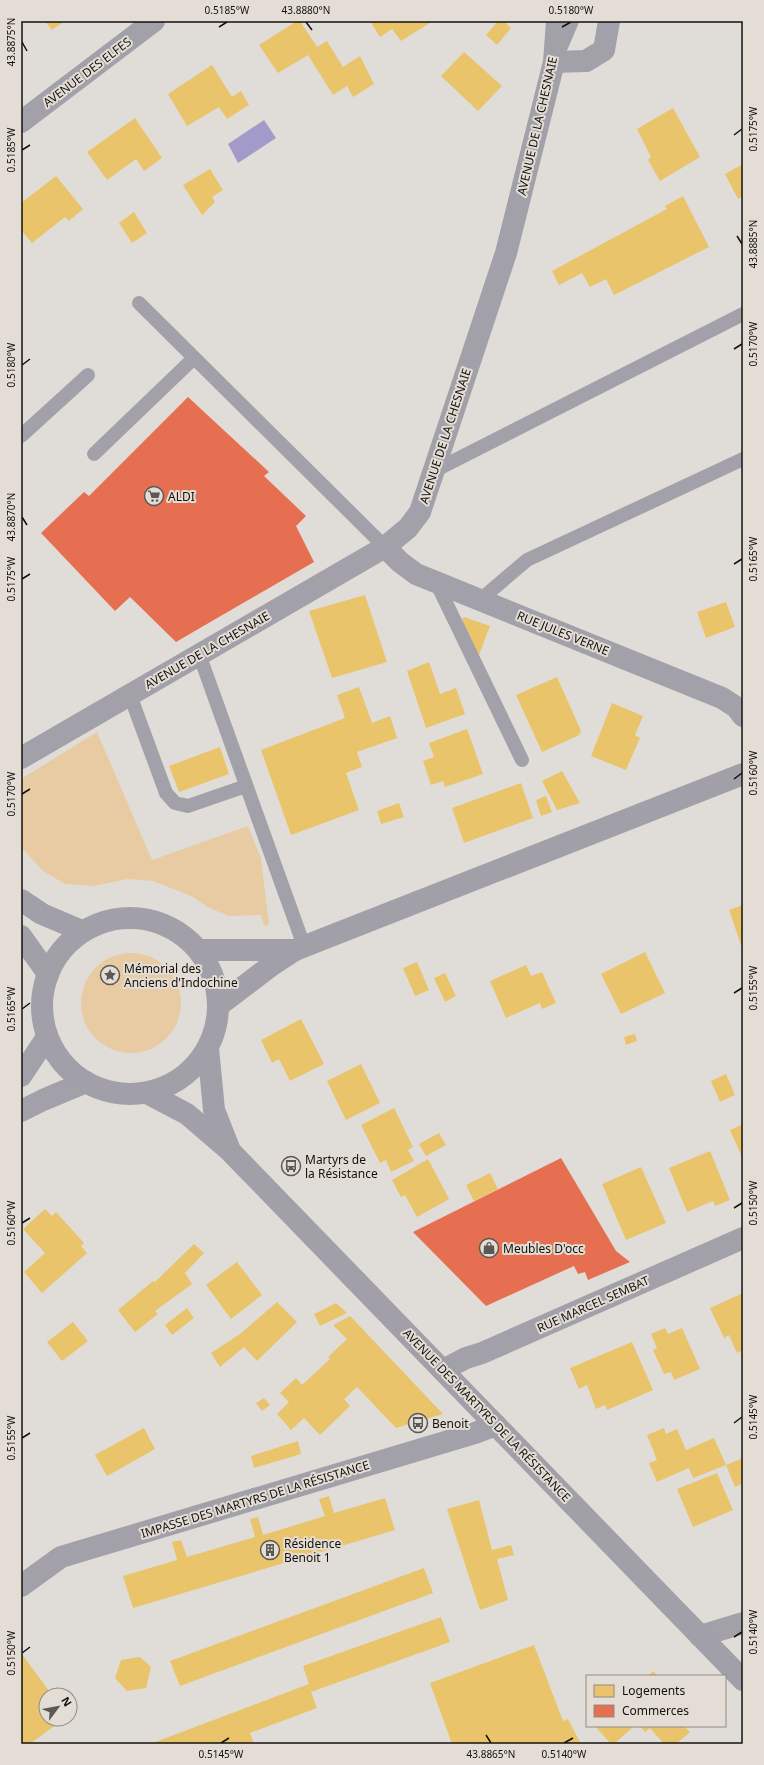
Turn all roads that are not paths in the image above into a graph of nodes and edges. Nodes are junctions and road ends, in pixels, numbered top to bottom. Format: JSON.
{"nodes":[{"id":1,"x":154,"y":21,"type":"edge"},
{"id":2,"x":557,"y":21,"type":"edge"},
{"id":3,"x":572,"y":21,"type":"edge"},
{"id":4,"x":609,"y":21,"type":"edge"},
{"id":5,"x":554,"y":62,"type":"junction"},
{"id":6,"x":21,"y":122,"type":"edge"},
{"id":7,"x":139,"y":303,"type":"dead end"},
{"id":8,"x":743,"y":314,"type":"edge"},
{"id":9,"x":194,"y":358,"type":"junction"},
{"id":10,"x":88,"y":375,"type":"dead end"},
{"id":11,"x":21,"y":436,"type":"edge"},
{"id":12,"x":94,"y":454,"type":"dead end"},
{"id":13,"x":743,"y":459,"type":"edge"},
{"id":14,"x":434,"y":471,"type":"junction"},
{"id":15,"x":385,"y":547,"type":"junction"},
{"id":16,"x":436,"y":582,"type":"junction"},
{"id":17,"x":480,"y":600,"type":"junction"},
{"id":18,"x":199,"y":654,"type":"junction"},
{"id":19,"x":130,"y":695,"type":"junction"},
{"id":20,"x":743,"y":716,"type":"edge"},
{"id":21,"x":21,"y":758,"type":"edge"},
{"id":22,"x":522,"y":760,"type":"dead end"},
{"id":23,"x":743,"y":774,"type":"edge"},
{"id":24,"x":246,"y":786,"type":"junction"},
{"id":25,"x":21,"y":900,"type":"edge"},
{"id":26,"x":82,"y":931,"type":"junction"},
{"id":27,"x":21,"y":936,"type":"edge"},
{"id":28,"x":300,"y":948,"type":"junction"},
{"id":29,"x":200,"y":950,"type":"junction"},
{"id":30,"x":48,"y":974,"type":"junction"},
{"id":31,"x":218,"y":1006,"type":"junction"},
{"id":32,"x":48,"y":1037,"type":"junction"},
{"id":33,"x":208,"y":1048,"type":"junction"},
{"id":34,"x":21,"y":1076,"type":"edge"},
{"id":35,"x":86,"y":1082,"type":"junction"},
{"id":36,"x":148,"y":1093,"type":"junction"},
{"id":37,"x":21,"y":1111,"type":"edge"},
{"id":38,"x":230,"y":1151,"type":"junction"},
{"id":39,"x":743,"y":1238,"type":"edge"},
{"id":40,"x":443,"y":1370,"type":"junction"},
{"id":41,"x":496,"y":1425,"type":"junction"},
{"id":42,"x":21,"y":1586,"type":"edge"},
{"id":43,"x":743,"y":1622,"type":"edge"},
{"id":44,"x":700,"y":1636,"type":"junction"},
{"id":45,"x":743,"y":1680,"type":"edge"}],
"edges":[{"from":1,"to":6,"type":"street","name":"AVENUE DES ELFES"},
{"from":2,"to":5,"type":"street","name":"AVENUE DE LA CHESNAIE"},
{"from":3,"to":5,"type":"lane"},
{"from":4,"to":5,"type":"street"},
{"from":5,"to":14,"type":"street","name":"AVENUE DE LA CHESNAIE"},
{"from":7,"to":9,"type":"lane"},
{"from":8,"to":14,"type":"lane"},
{"from":9,"to":12,"type":"lane"},
{"from":9,"to":15,"type":"lane"},
{"from":10,"to":11,"type":"lane"},
{"from":13,"to":17,"type":"lane"},
{"from":14,"to":15,"type":"street","name":"AVENUE DE LA CHESNAIE"},
{"from":15,"to":16,"type":"street","name":"RUE JULES VERNE"},
{"from":15,"to":18,"type":"street","name":"AVENUE DE LA CHESNAIE"},
{"from":16,"to":17,"type":"street","name":"RUE JULES VERNE"},
{"from":16,"to":22,"type":"lane"},
{"from":17,"to":20,"type":"street","name":"RUE JULES VERNE"},
{"from":18,"to":19,"type":"street","name":"AVENUE DE LA CHESNAIE"},
{"from":18,"to":24,"type":"lane"},
{"from":19,"to":21,"type":"street","name":"AVENUE DE LA CHESNAIE"},
{"from":19,"to":24,"type":"lane"},
{"from":23,"to":28,"type":"main road"},
{"from":24,"to":28,"type":"lane"},
{"from":25,"to":26,"type":"main road"},
{"from":26,"to":29,"type":"main road"},
{"from":26,"to":30,"type":"main road"},
{"from":27,"to":30,"type":"main road"},
{"from":28,"to":29,"type":"main road"},
{"from":28,"to":31,"type":"main road"},
{"from":29,"to":31,"type":"main road"},
{"from":30,"to":32,"type":"main road"},
{"from":31,"to":33,"type":"main road"},
{"from":32,"to":34,"type":"street"},
{"from":32,"to":35,"type":"main road"},
{"from":33,"to":36,"type":"main road"},
{"from":33,"to":38,"type":"main road","name":"AVENUE DES MARTYRS DE LA RÉSISTANCE"},
{"from":35,"to":36,"type":"main road"},
{"from":35,"to":37,"type":"street"},
{"from":36,"to":38,"type":"main road","name":"AVENUE DES MARTYRS DE LA RÉSISTANCE"},
{"from":38,"to":40,"type":"main road","name":"AVENUE DES MARTYRS DE LA RÉSISTANCE"},
{"from":39,"to":40,"type":"street","name":"RUE MARCEL SEMBAT"},
{"from":40,"to":41,"type":"main road","name":"AVENUE DES MARTYRS DE LA RÉSISTANCE"},
{"from":41,"to":42,"type":"street","name":"IMPASSE DES MARTYRS DE LA RÉSISTANCE"},
{"from":41,"to":44,"type":"main road","name":"AVENUE DES MARTYRS DE LA RÉSISTANCE"},
{"from":43,"to":44,"type":"street"},
{"from":44,"to":45,"type":"main road","name":"AVENUE DES MARTYRS DE LA RÉSISTANCE"}]}
